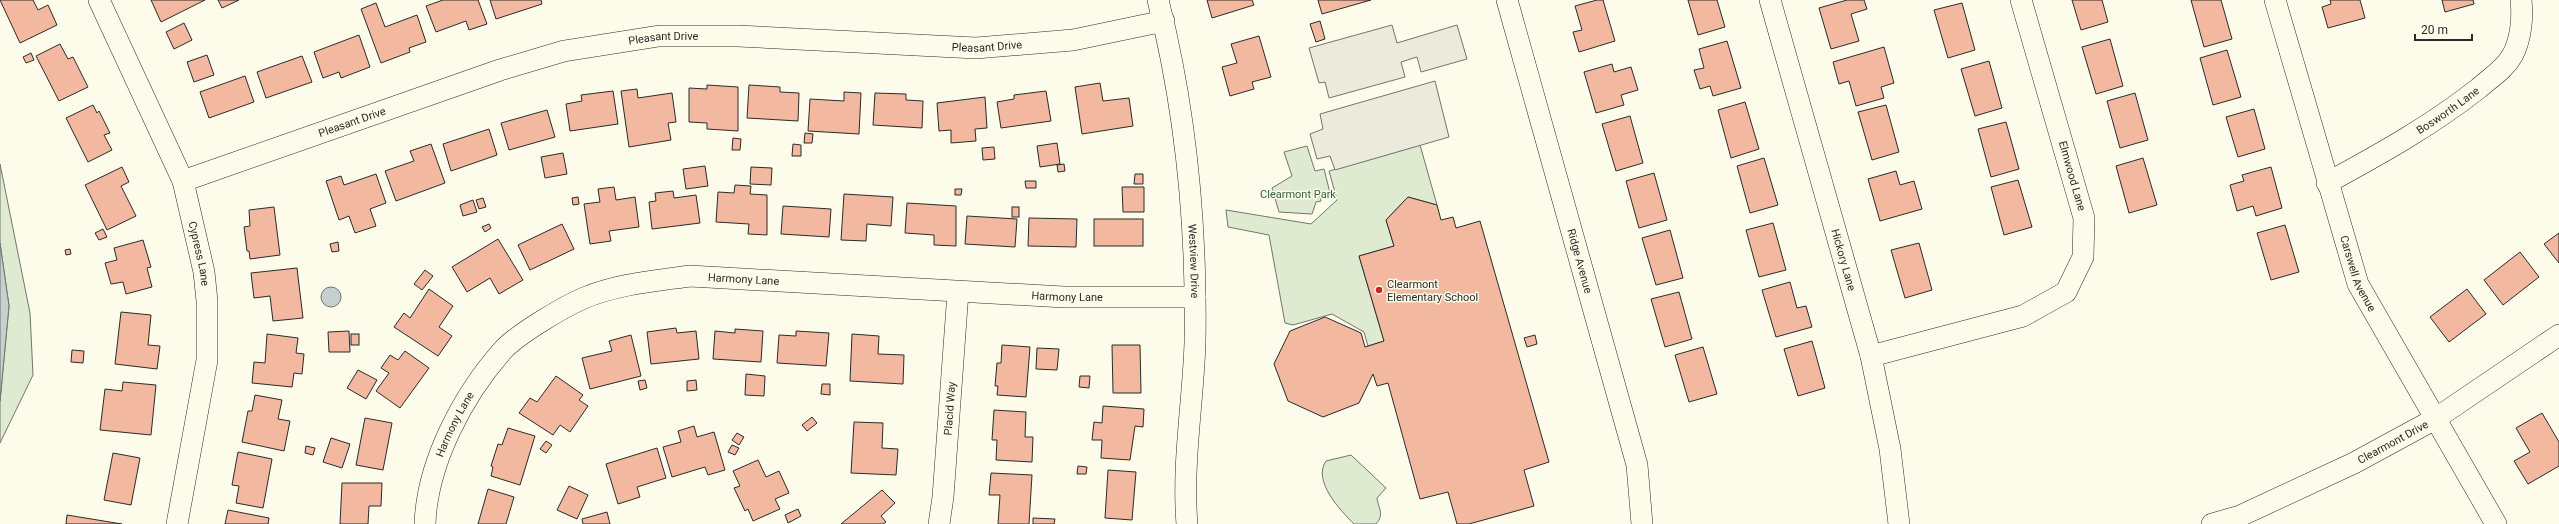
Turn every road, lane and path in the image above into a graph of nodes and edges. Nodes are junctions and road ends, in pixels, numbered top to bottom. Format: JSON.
{"nodes":[{"id":1,"x":99,"y":0,"type":"edge"},
{"id":2,"x":1158,"y":0,"type":"edge"},
{"id":3,"x":1507,"y":0,"type":"edge"},
{"id":4,"x":1770,"y":0,"type":"edge"},
{"id":5,"x":2021,"y":0,"type":"edge"},
{"id":6,"x":2275,"y":0,"type":"edge"},
{"id":7,"x":2521,"y":0,"type":"edge"},
{"id":8,"x":1164,"y":21,"type":"junction"},
{"id":9,"x":183,"y":181,"type":"junction"},
{"id":10,"x":2327,"y":183,"type":"junction"},
{"id":11,"x":958,"y":292,"type":"junction"},
{"id":12,"x":1195,"y":297,"type":"junction"},
{"id":13,"x":2559,"y":335,"type":"edge"},
{"id":14,"x":1871,"y":356,"type":"junction"},
{"id":15,"x":2435,"y":419,"type":"junction"},
{"id":16,"x":2242,"y":520,"type":"edge"},
{"id":17,"x":177,"y":524,"type":"edge"},
{"id":18,"x":425,"y":524,"type":"edge"},
{"id":19,"x":939,"y":524,"type":"edge"},
{"id":20,"x":1188,"y":524,"type":"edge"},
{"id":21,"x":1642,"y":524,"type":"edge"},
{"id":22,"x":1899,"y":524,"type":"edge"},
{"id":23,"x":2212,"y":524,"type":"edge"},
{"id":24,"x":2496,"y":524,"type":"edge"}],
"edges":[{"from":1,"to":9,"type":"street","name":"Cypress Lane"},
{"from":2,"to":8,"type":"street","name":"Westview Drive"},
{"from":3,"to":21,"type":"street","name":"Ridge Avenue"},
{"from":4,"to":14,"type":"street","name":"Hickory Lane"},
{"from":5,"to":14,"type":"street","name":"Elmwood Lane"},
{"from":6,"to":10,"type":"street","name":"Carswell Avenue"},
{"from":7,"to":10,"type":"street","name":"Bosworth Lane"},
{"from":8,"to":9,"type":"street","name":"Pleasant Drive"},
{"from":8,"to":12,"type":"street","name":"Westview Drive"},
{"from":9,"to":17,"type":"street","name":"Cypress Lane"},
{"from":10,"to":15,"type":"street","name":"Carswell Avenue"},
{"from":11,"to":12,"type":"street","name":"Harmony Lane"},
{"from":11,"to":18,"type":"street","name":"Harmony Lane"},
{"from":11,"to":19,"type":"street","name":"Placid Way"},
{"from":12,"to":20,"type":"street","name":"Westview Drive"},
{"from":13,"to":15,"type":"street","name":"Clearmont Drive"},
{"from":14,"to":22,"type":"street","name":"Hickory Lane"},
{"from":15,"to":16,"type":"street","name":"Clearmont Drive"},
{"from":15,"to":24,"type":"street","name":"Carswell Avenue"},
{"from":16,"to":23,"type":"street","name":"Clearmont Drive"}]}
